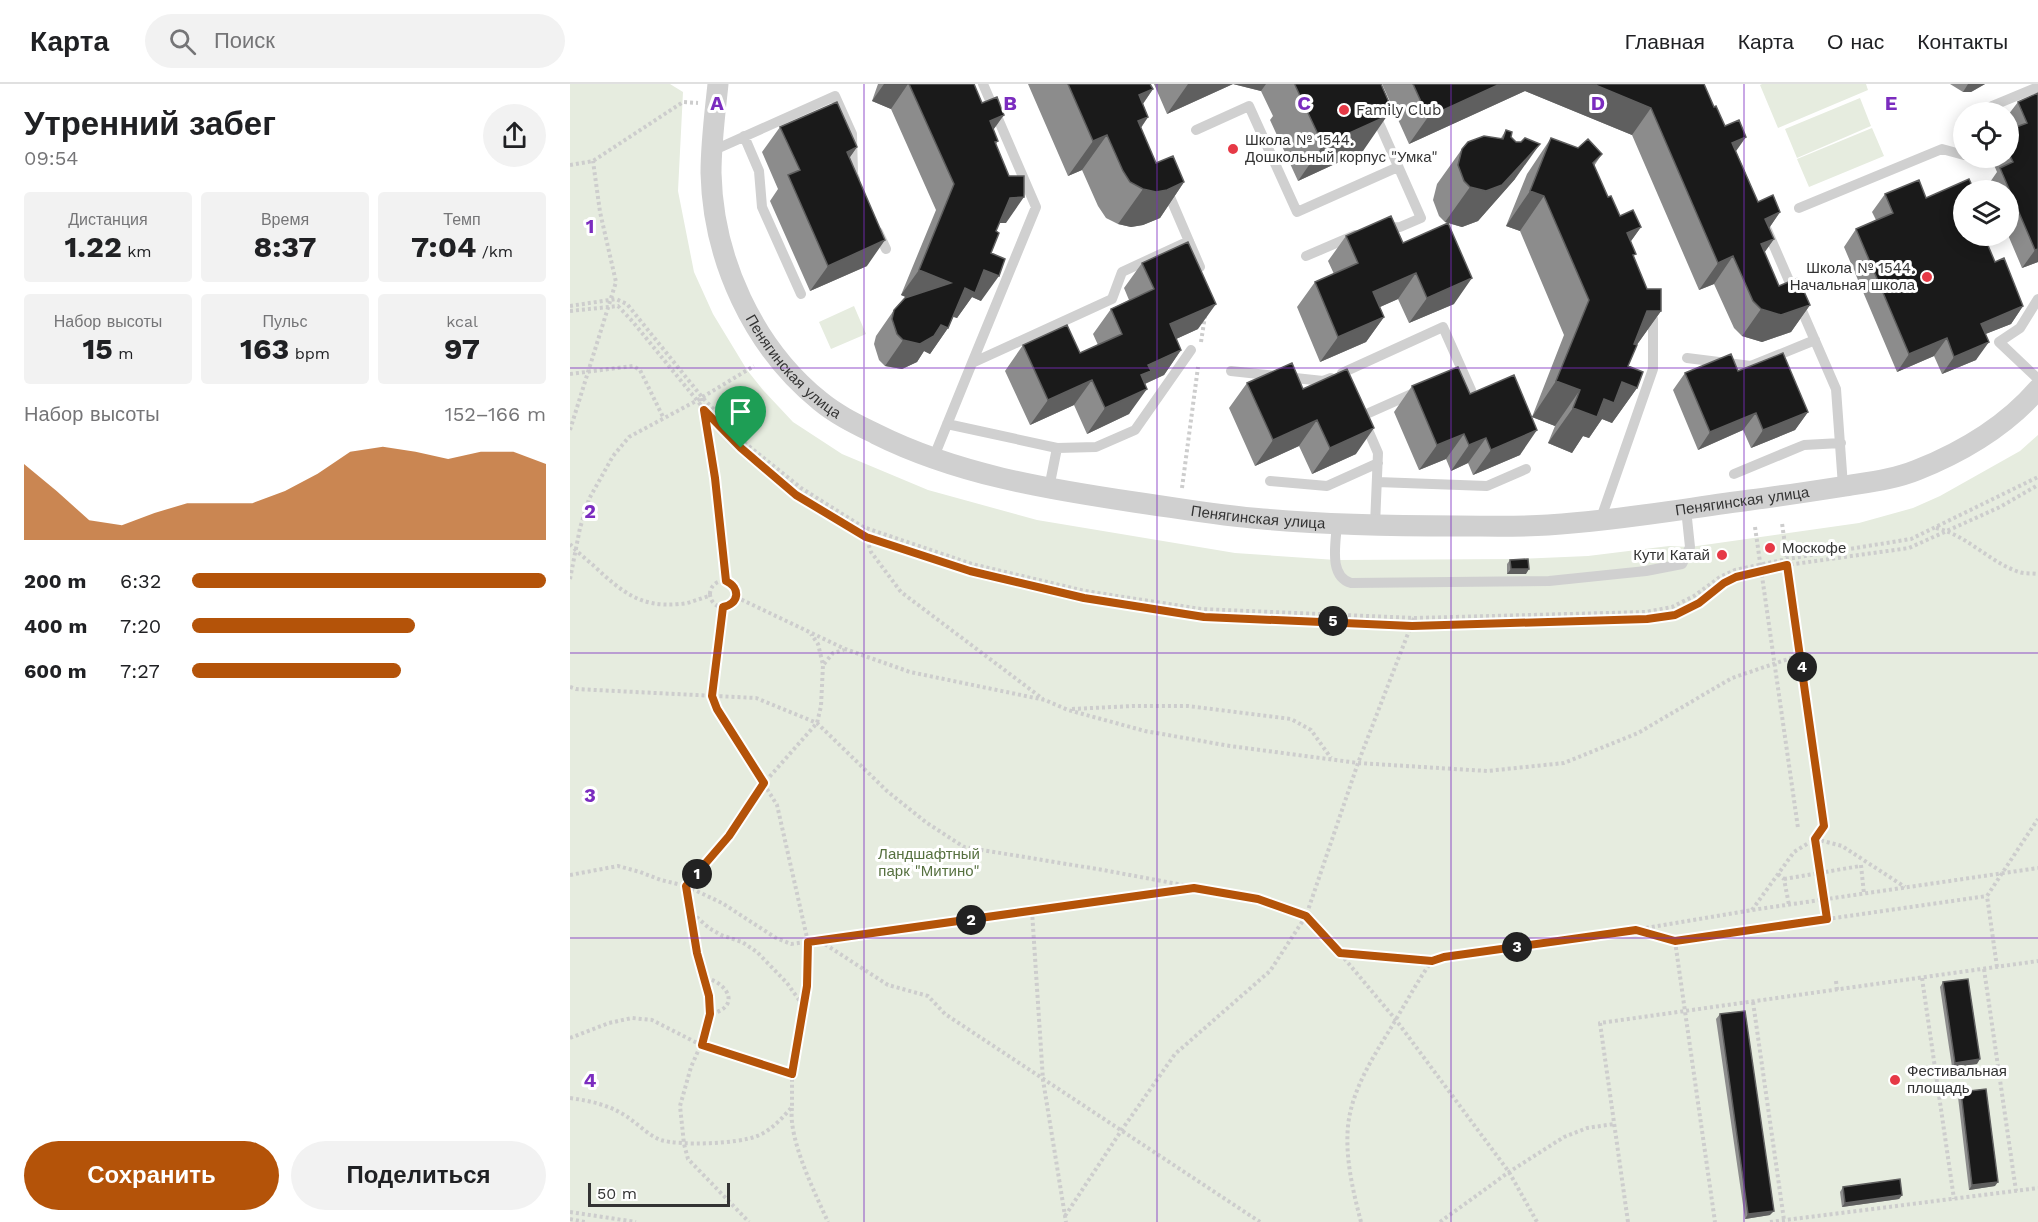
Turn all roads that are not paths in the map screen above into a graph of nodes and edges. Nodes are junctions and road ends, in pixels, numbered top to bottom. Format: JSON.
{"nodes":[{"id":1,"x":718,"y":84,"type":"edge"},
{"id":2,"x":983,"y":84,"type":"edge"},
{"id":3,"x":2038,"y":87,"type":"edge"},
{"id":4,"x":2002,"y":102,"type":"edge"},
{"id":5,"x":1371,"y":105,"type":"edge"},
{"id":6,"x":1196,"y":130,"type":"dead end"},
{"id":7,"x":744,"y":136,"type":"junction"},
{"id":8,"x":711,"y":151,"type":"junction"},
{"id":9,"x":1953,"y":152,"type":"edge"},
{"id":10,"x":1398,"y":167,"type":"junction"},
{"id":11,"x":1162,"y":178,"type":"edge"},
{"id":12,"x":857,"y":184,"type":"edge"},
{"id":13,"x":1799,"y":208,"type":"dead end"},
{"id":14,"x":872,"y":217,"type":"edge"},
{"id":15,"x":1765,"y":224,"type":"edge"},
{"id":16,"x":1189,"y":241,"type":"junction"},
{"id":17,"x":886,"y":249,"type":"edge"},
{"id":18,"x":1306,"y":256,"type":"dead end"},
{"id":19,"x":1200,"y":267,"type":"edge"},
{"id":20,"x":801,"y":294,"type":"dead end"},
{"id":21,"x":1644,"y":297,"type":"edge"},
{"id":22,"x":2038,"y":299,"type":"edge"},
{"id":23,"x":1815,"y":340,"type":"junction"},
{"id":24,"x":1197,"y":350,"type":"road end"},
{"id":25,"x":1688,"y":358,"type":"dead end"},
{"id":26,"x":972,"y":363,"type":"junction"},
{"id":27,"x":1231,"y":371,"type":"dead end"},
{"id":28,"x":1342,"y":373,"type":"junction"},
{"id":29,"x":2038,"y":379,"type":"edge"},
{"id":30,"x":1422,"y":389,"type":"edge"},
{"id":31,"x":2038,"y":389,"type":"edge"},
{"id":32,"x":1350,"y":390,"type":"edge"},
{"id":33,"x":1471,"y":390,"type":"edge"},
{"id":34,"x":947,"y":424,"type":"junction"},
{"id":35,"x":1840,"y":443,"type":"junction"},
{"id":36,"x":1057,"y":448,"type":"junction"},
{"id":37,"x":933,"y":459,"type":"junction"},
{"id":38,"x":1378,"y":463,"type":"junction"},
{"id":39,"x":1526,"y":469,"type":"dead end"},
{"id":40,"x":1734,"y":474,"type":"dead end"},
{"id":41,"x":1270,"y":481,"type":"dead end"},
{"id":42,"x":1377,"y":482,"type":"junction"},
{"id":43,"x":1843,"y":486,"type":"junction"},
{"id":44,"x":1049,"y":488,"type":"junction"},
{"id":45,"x":1686,"y":509,"type":"junction"},
{"id":46,"x":1600,"y":521,"type":"junction"},
{"id":47,"x":1337,"y":523,"type":"junction"},
{"id":48,"x":1375,"y":525,"type":"junction"}],
"edges":[{"from":1,"to":8,"type":"street","name":"Пенягинская улица"},
{"from":2,"to":26,"type":"lane"},
{"from":3,"to":4,"type":"lane"},
{"from":5,"to":10,"type":"lane"},
{"from":6,"to":10,"type":"lane"},
{"from":7,"to":8,"type":"lane"},
{"from":7,"to":12,"type":"lane"},
{"from":7,"to":20,"type":"lane"},
{"from":8,"to":37,"type":"street","name":"Пенягинская улица"},
{"from":9,"to":13,"type":"lane"},
{"from":10,"to":18,"type":"lane"},
{"from":11,"to":16,"type":"lane"},
{"from":14,"to":17,"type":"lane"},
{"from":15,"to":23,"type":"lane"},
{"from":16,"to":19,"type":"lane"},
{"from":16,"to":26,"type":"lane"},
{"from":21,"to":46,"type":"lane"},
{"from":22,"to":29,"type":"lane"},
{"from":23,"to":25,"type":"lane"},
{"from":23,"to":35,"type":"lane"},
{"from":24,"to":36,"type":"lane"},
{"from":26,"to":34,"type":"lane"},
{"from":27,"to":28,"type":"lane"},
{"from":28,"to":32,"type":"lane"},
{"from":28,"to":33,"type":"lane"},
{"from":30,"to":38,"type":"lane"},
{"from":31,"to":43,"type":"street","name":"Пенягинская улица"},
{"from":34,"to":36,"type":"lane"},
{"from":34,"to":37,"type":"lane"},
{"from":35,"to":40,"type":"lane"},
{"from":35,"to":43,"type":"lane"},
{"from":36,"to":44,"type":"lane"},
{"from":37,"to":44,"type":"street","name":"Пенягинская улица"},
{"from":38,"to":41,"type":"lane"},
{"from":38,"to":42,"type":"lane"},
{"from":39,"to":42,"type":"lane"},
{"from":42,"to":48,"type":"lane"},
{"from":43,"to":45,"type":"street","name":"Пенягинская улица"},
{"from":44,"to":47,"type":"street","name":"Пенягинская улица"},
{"from":45,"to":46,"type":"street","name":"Пенягинская улица"},
{"from":45,"to":47,"type":"lane"},
{"from":46,"to":48,"type":"street","name":"Пенягинская улица"},
{"from":47,"to":48,"type":"street","name":"Пенягинская улица"}]}
